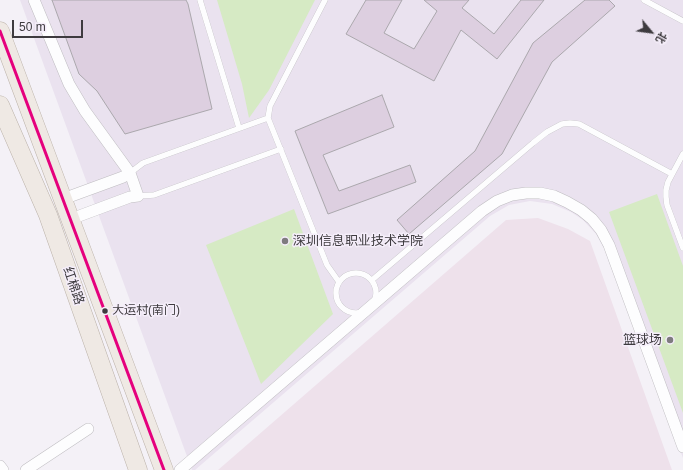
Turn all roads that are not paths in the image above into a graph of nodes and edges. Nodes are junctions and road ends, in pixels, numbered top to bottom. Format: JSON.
{"nodes":[{"id":1,"x":34,"y":0,"type":"edge"},
{"id":2,"x":200,"y":0,"type":"edge"},
{"id":3,"x":325,"y":0,"type":"edge"},
{"id":4,"x":644,"y":0,"type":"edge"},
{"id":5,"x":683,"y":21,"type":"edge"},
{"id":6,"x":0,"y":31,"type":"edge"},
{"id":7,"x":0,"y":105,"type":"edge"},
{"id":8,"x":268,"y":118,"type":"junction"},
{"id":9,"x":239,"y":128,"type":"junction"},
{"id":10,"x":280,"y":149,"type":"junction"},
{"id":11,"x":683,"y":154,"type":"edge"},
{"id":12,"x":130,"y":173,"type":"junction"},
{"id":13,"x":672,"y":174,"type":"junction"},
{"id":14,"x":138,"y":196,"type":"junction"},
{"id":15,"x":63,"y":199,"type":"junction"},
{"id":16,"x":71,"y":220,"type":"junction"},
{"id":17,"x":683,"y":248,"type":"edge"},
{"id":18,"x":372,"y":280,"type":"junction"},
{"id":19,"x":339,"y":282,"type":"junction"},
{"id":20,"x":368,"y":309,"type":"junction"},
{"id":21,"x":88,"y":429,"type":"dead end"},
{"id":22,"x":683,"y":447,"type":"edge"},
{"id":23,"x":0,"y":466,"type":"edge"},
{"id":24,"x":3,"y":470,"type":"edge"},
{"id":25,"x":26,"y":470,"type":"edge"},
{"id":26,"x":138,"y":470,"type":"edge"},
{"id":27,"x":164,"y":470,"type":"edge"},
{"id":28,"x":180,"y":470,"type":"edge"}],
"edges":[{"from":1,"to":12,"type":"street"},
{"from":2,"to":9,"type":"lane"},
{"from":3,"to":8,"type":"lane"},
{"from":4,"to":5,"type":"lane"},
{"from":6,"to":15,"type":"main road","name":"红棉路"},
{"from":7,"to":26,"type":"main road","name":"红棉路"},
{"from":8,"to":9,"type":"lane"},
{"from":8,"to":10,"type":"lane"},
{"from":9,"to":12,"type":"lane"},
{"from":10,"to":14,"type":"lane"},
{"from":10,"to":19,"type":"lane"},
{"from":11,"to":13,"type":"lane"},
{"from":12,"to":14,"type":"street"},
{"from":12,"to":15,"type":"street"},
{"from":13,"to":17,"type":"lane"},
{"from":13,"to":18,"type":"lane"},
{"from":14,"to":16,"type":"street"},
{"from":15,"to":16,"type":"main road","name":"红棉路"},
{"from":16,"to":27,"type":"main road","name":"红棉路"},
{"from":18,"to":19,"type":"lane"},
{"from":18,"to":20,"type":"lane"},
{"from":19,"to":20,"type":"lane"},
{"from":20,"to":22,"type":"street"},
{"from":20,"to":28,"type":"street"},
{"from":21,"to":25,"type":"street"},
{"from":23,"to":24,"type":"street"}]}
